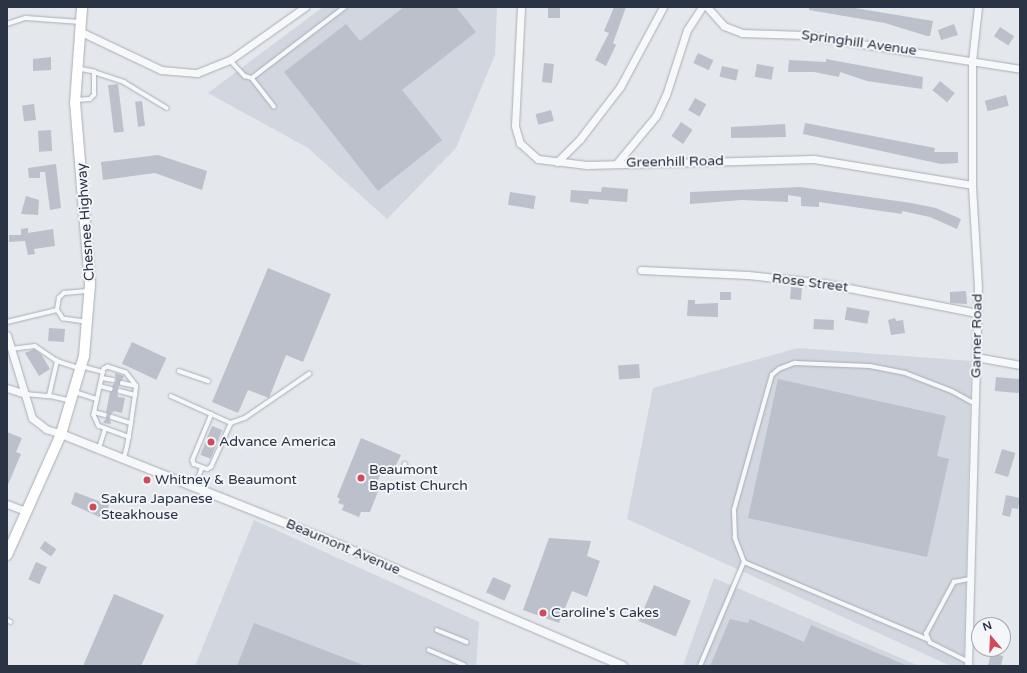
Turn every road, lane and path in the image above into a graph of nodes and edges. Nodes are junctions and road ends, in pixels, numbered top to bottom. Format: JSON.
{"nodes":[{"id":1,"x":82,"y":7,"type":"edge"},
{"id":2,"x":305,"y":7,"type":"edge"},
{"id":3,"x":344,"y":7,"type":"edge"},
{"id":4,"x":521,"y":7,"type":"edge"},
{"id":5,"x":663,"y":7,"type":"edge"},
{"id":6,"x":702,"y":7,"type":"edge"},
{"id":7,"x":707,"y":7,"type":"edge"},
{"id":8,"x":978,"y":7,"type":"edge"},
{"id":9,"x":7,"y":24,"type":"edge"},
{"id":10,"x":80,"y":26,"type":"junction"},
{"id":11,"x":230,"y":60,"type":"junction"},
{"id":12,"x":972,"y":62,"type":"junction"},
{"id":13,"x":76,"y":69,"type":"junction"},
{"id":14,"x":1020,"y":69,"type":"edge"},
{"id":15,"x":94,"y":72,"type":"junction"},
{"id":16,"x":252,"y":78,"type":"junction"},
{"id":17,"x":76,"y":100,"type":"junction"},
{"id":18,"x":274,"y":106,"type":"dead end"},
{"id":19,"x":167,"y":108,"type":"dead end"},
{"id":20,"x":557,"y":162,"type":"junction"},
{"id":21,"x":617,"y":164,"type":"junction"},
{"id":22,"x":972,"y":186,"type":"junction"},
{"id":23,"x":640,"y":270,"type":"dead end"},
{"id":24,"x":90,"y":291,"type":"junction"},
{"id":25,"x":57,"y":310,"type":"junction"},
{"id":26,"x":977,"y":313,"type":"junction"},
{"id":27,"x":7,"y":322,"type":"edge"},
{"id":28,"x":87,"y":322,"type":"junction"},
{"id":29,"x":7,"y":335,"type":"edge"},
{"id":30,"x":11,"y":349,"type":"junction"},
{"id":31,"x":976,"y":357,"type":"junction"},
{"id":32,"x":57,"y":361,"type":"junction"},
{"id":33,"x":1020,"y":365,"type":"edge"},
{"id":34,"x":81,"y":367,"type":"junction"},
{"id":35,"x":180,"y":371,"type":"dead end"},
{"id":36,"x":103,"y":372,"type":"junction"},
{"id":37,"x":309,"y":374,"type":"dead end"},
{"id":38,"x":102,"y":378,"type":"junction"},
{"id":39,"x":113,"y":380,"type":"dead end"},
{"id":40,"x":208,"y":381,"type":"dead end"},
{"id":41,"x":122,"y":383,"type":"dead end"},
{"id":42,"x":100,"y":386,"type":"junction"},
{"id":43,"x":136,"y":386,"type":"junction"},
{"id":44,"x":7,"y":388,"type":"edge"},
{"id":45,"x":111,"y":389,"type":"dead end"},
{"id":46,"x":120,"y":391,"type":"dead end"},
{"id":47,"x":25,"y":394,"type":"junction"},
{"id":48,"x":135,"y":395,"type":"junction"},
{"id":49,"x":49,"y":396,"type":"junction"},
{"id":50,"x":72,"y":396,"type":"junction"},
{"id":51,"x":171,"y":396,"type":"dead end"},
{"id":52,"x":97,"y":399,"type":"junction"},
{"id":53,"x":975,"y":404,"type":"junction"},
{"id":54,"x":94,"y":412,"type":"junction"},
{"id":55,"x":212,"y":414,"type":"junction"},
{"id":56,"x":105,"y":415,"type":"dead end"},
{"id":57,"x":112,"y":417,"type":"dead end"},
{"id":58,"x":131,"y":423,"type":"junction"},
{"id":59,"x":231,"y":423,"type":"junction"},
{"id":60,"x":105,"y":429,"type":"junction"},
{"id":61,"x":60,"y":434,"type":"junction"},
{"id":62,"x":129,"y":437,"type":"junction"},
{"id":63,"x":98,"y":449,"type":"junction"},
{"id":64,"x":124,"y":459,"type":"junction"},
{"id":65,"x":405,"y":464,"type":"dead end"},
{"id":66,"x":202,"y":468,"type":"junction"},
{"id":67,"x":403,"y":470,"type":"dead end"},
{"id":68,"x":194,"y":487,"type":"junction"},
{"id":69,"x":7,"y":504,"type":"edge"},
{"id":70,"x":25,"y":511,"type":"junction"},
{"id":71,"x":7,"y":555,"type":"edge"},
{"id":72,"x":744,"y":562,"type":"junction"},
{"id":73,"x":970,"y":579,"type":"junction"},
{"id":74,"x":7,"y":620,"type":"edge"},
{"id":75,"x":11,"y":622,"type":"dead end"},
{"id":76,"x":437,"y":630,"type":"dead end"},
{"id":77,"x":927,"y":639,"type":"junction"},
{"id":78,"x":467,"y":642,"type":"dead end"},
{"id":79,"x":429,"y":650,"type":"dead end"},
{"id":80,"x":464,"y":664,"type":"dead end"},
{"id":81,"x":968,"y":664,"type":"edge"},
{"id":82,"x":623,"y":666,"type":"edge"},
{"id":83,"x":700,"y":666,"type":"edge"}],
"edges":[{"from":1,"to":10,"type":"main road","name":"Chesnee Highway"},
{"from":2,"to":11,"type":"street"},
{"from":3,"to":16,"type":"lane"},
{"from":4,"to":20,"type":"street","name":"Greenhill Road"},
{"from":5,"to":20,"type":"street"},
{"from":6,"to":21,"type":"street"},
{"from":7,"to":12,"type":"street","name":"Springhill Avenue"},
{"from":8,"to":12,"type":"street","name":"Garner Road"},
{"from":9,"to":10,"type":"lane"},
{"from":10,"to":11,"type":"street"},
{"from":10,"to":13,"type":"main road","name":"Chesnee Highway"},
{"from":11,"to":16,"type":"lane"},
{"from":12,"to":14,"type":"street","name":"Springhill Avenue"},
{"from":12,"to":22,"type":"street","name":"Garner Road"},
{"from":13,"to":15,"type":"lane"},
{"from":13,"to":17,"type":"main road","name":"Chesnee Highway"},
{"from":15,"to":17,"type":"lane"},
{"from":15,"to":19,"type":"lane"},
{"from":16,"to":18,"type":"lane"},
{"from":17,"to":24,"type":"main road","name":"Chesnee Highway"},
{"from":20,"to":21,"type":"street","name":"Greenhill Road"},
{"from":21,"to":22,"type":"street","name":"Greenhill Road"},
{"from":22,"to":26,"type":"street","name":"Garner Road"},
{"from":23,"to":26,"type":"street","name":"Rose Street"},
{"from":24,"to":25,"type":"lane"},
{"from":24,"to":28,"type":"main road","name":"Chesnee Highway"},
{"from":25,"to":27,"type":"lane"},
{"from":25,"to":28,"type":"lane"},
{"from":26,"to":31,"type":"street","name":"Garner Road"},
{"from":28,"to":34,"type":"main road","name":"Chesnee Highway"},
{"from":29,"to":30,"type":"street"},
{"from":30,"to":32,"type":"lane"},
{"from":30,"to":47,"type":"street"},
{"from":31,"to":33,"type":"street"},
{"from":31,"to":53,"type":"street","name":"Garner Road"},
{"from":32,"to":34,"type":"lane"},
{"from":32,"to":49,"type":"lane"},
{"from":34,"to":36,"type":"lane"},
{"from":34,"to":50,"type":"main road","name":"Chesnee Highway"},
{"from":35,"to":40,"type":"lane"},
{"from":36,"to":38,"type":"lane"},
{"from":36,"to":43,"type":"lane"},
{"from":37,"to":59,"type":"lane"},
{"from":38,"to":39,"type":"lane"},
{"from":38,"to":42,"type":"lane"},
{"from":41,"to":43,"type":"lane"},
{"from":42,"to":45,"type":"lane"},
{"from":42,"to":52,"type":"lane"},
{"from":43,"to":48,"type":"lane"},
{"from":44,"to":47,"type":"street"},
{"from":46,"to":48,"type":"lane"},
{"from":47,"to":49,"type":"lane"},
{"from":47,"to":61,"type":"street"},
{"from":48,"to":58,"type":"lane"},
{"from":49,"to":50,"type":"lane"},
{"from":50,"to":52,"type":"lane"},
{"from":50,"to":61,"type":"main road","name":"Chesnee Highway"},
{"from":51,"to":55,"type":"lane"},
{"from":52,"to":54,"type":"lane"},
{"from":53,"to":72,"type":"lane"},
{"from":53,"to":73,"type":"street","name":"Garner Road"},
{"from":54,"to":56,"type":"lane"},
{"from":54,"to":60,"type":"lane"},
{"from":55,"to":59,"type":"lane"},
{"from":55,"to":66,"type":"lane"},
{"from":57,"to":58,"type":"lane"},
{"from":58,"to":62,"type":"lane"},
{"from":59,"to":66,"type":"lane"},
{"from":60,"to":62,"type":"lane"},
{"from":60,"to":63,"type":"lane"},
{"from":61,"to":63,"type":"street","name":"Beaumont Avenue"},
{"from":61,"to":70,"type":"main road","name":"Chesnee Highway"},
{"from":62,"to":64,"type":"lane"},
{"from":63,"to":64,"type":"street","name":"Beaumont Avenue"},
{"from":64,"to":68,"type":"street","name":"Beaumont Avenue"},
{"from":65,"to":67,"type":"lane"},
{"from":66,"to":68,"type":"lane"},
{"from":68,"to":82,"type":"street","name":"Beaumont Avenue"},
{"from":69,"to":70,"type":"street"},
{"from":70,"to":71,"type":"main road","name":"Chesnee Highway"},
{"from":72,"to":77,"type":"lane"},
{"from":72,"to":83,"type":"lane"},
{"from":73,"to":77,"type":"lane"},
{"from":73,"to":81,"type":"street","name":"Garner Road"},
{"from":74,"to":75,"type":"lane"},
{"from":76,"to":78,"type":"lane"},
{"from":77,"to":81,"type":"lane"},
{"from":79,"to":80,"type":"lane"}]}
